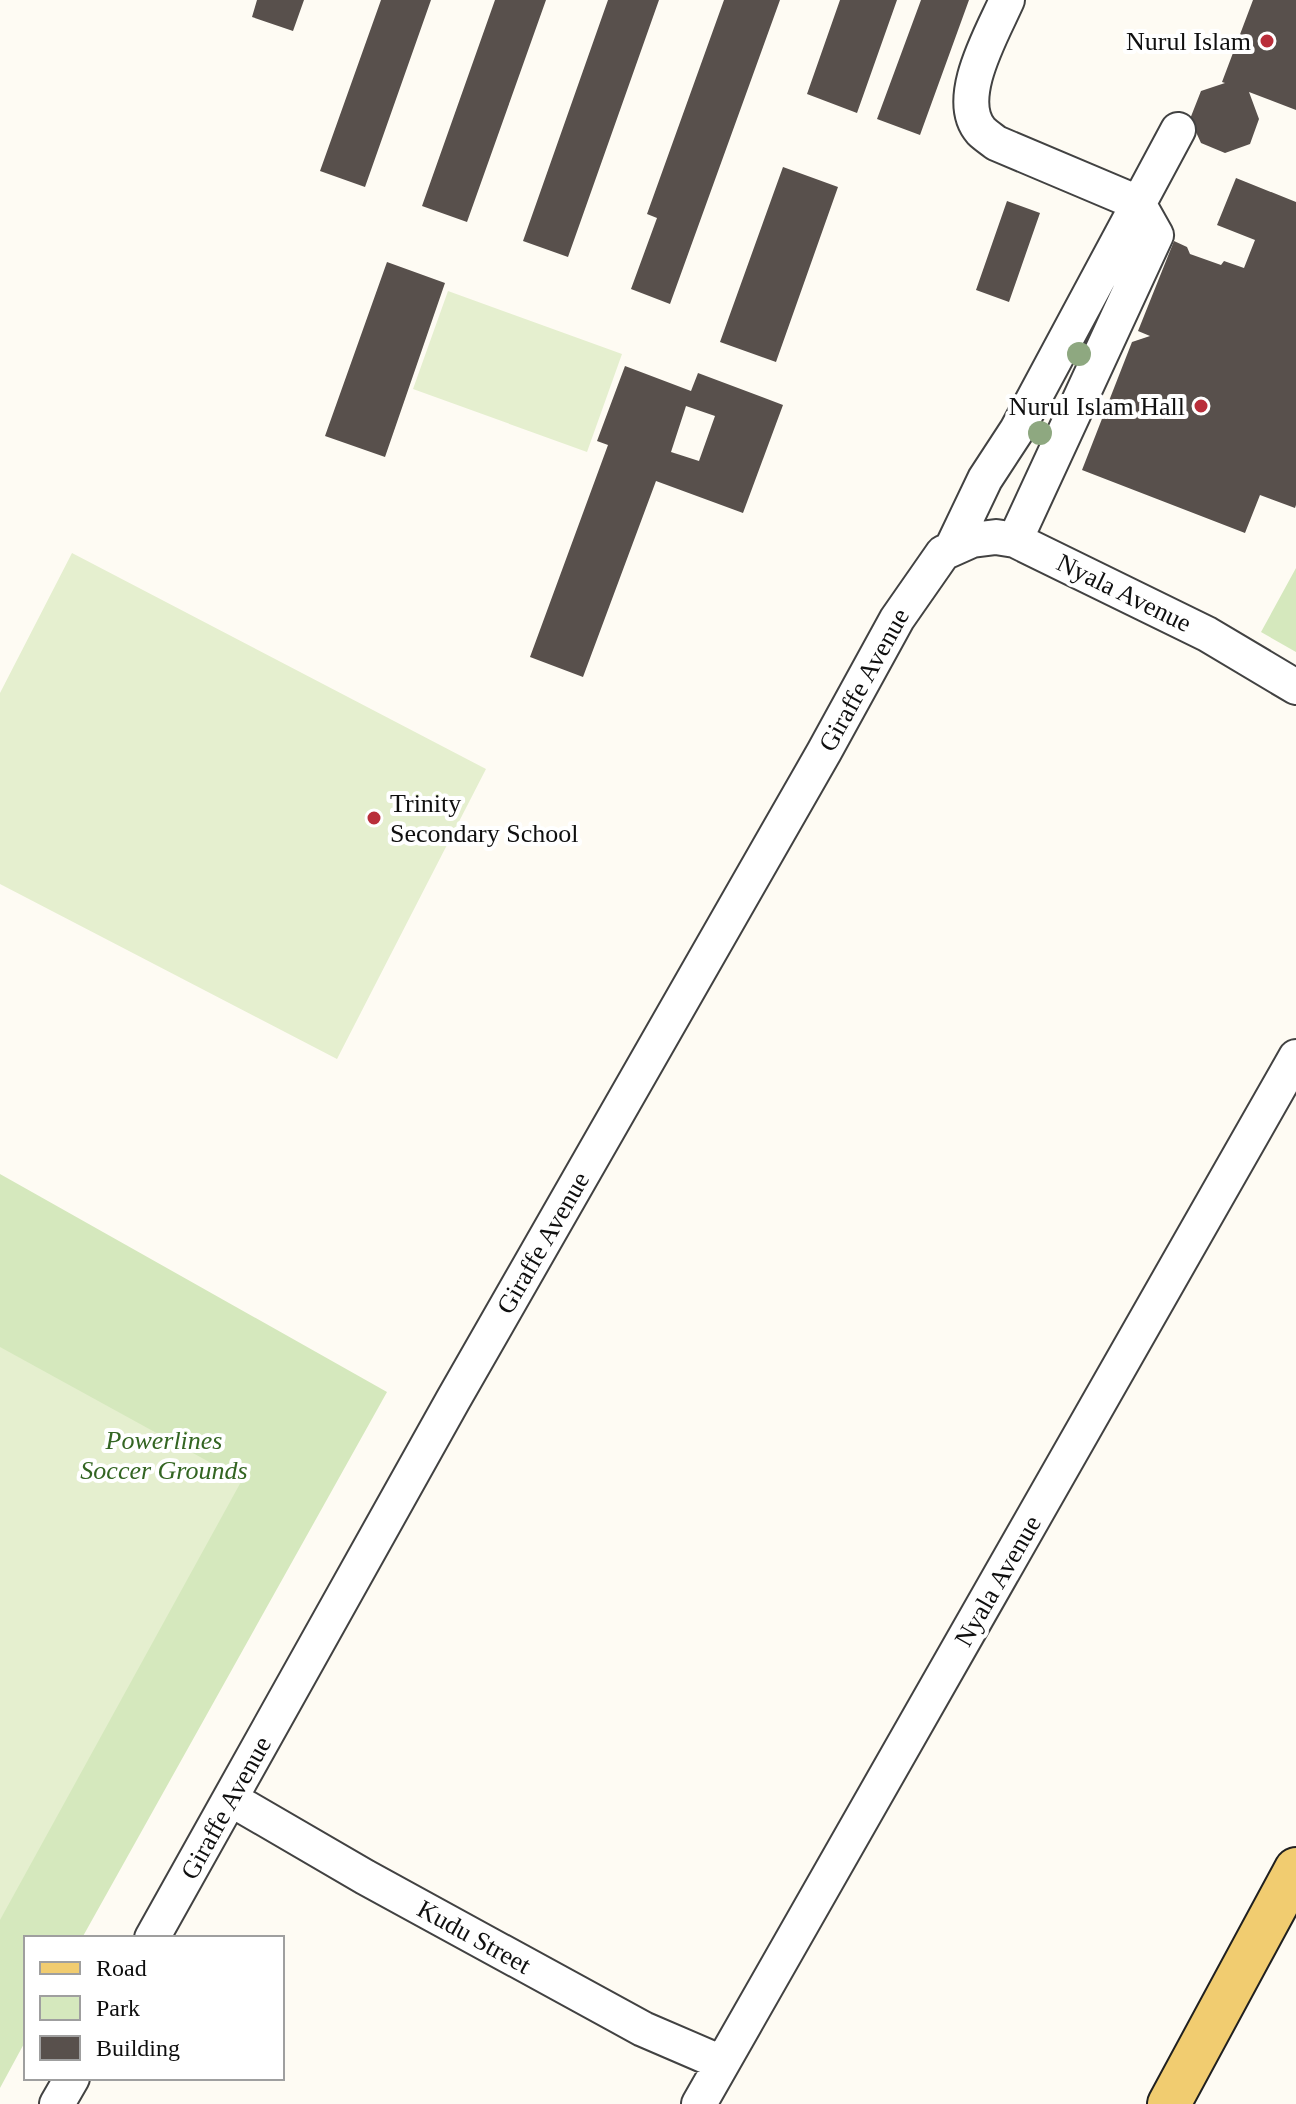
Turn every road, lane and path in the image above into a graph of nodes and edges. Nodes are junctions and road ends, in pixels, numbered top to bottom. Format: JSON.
{"nodes":[{"id":1,"x":1007,"y":0,"type":"edge"},
{"id":2,"x":1178,"y":130,"type":"dead end"},
{"id":3,"x":1138,"y":203,"type":"junction"},
{"id":4,"x":1015,"y":540,"type":"junction"},
{"id":5,"x":948,"y":550,"type":"junction"},
{"id":6,"x":1296,"y":687,"type":"edge"},
{"id":7,"x":1296,"y":1057,"type":"edge"},
{"id":8,"x":231,"y":1799,"type":"junction"},
{"id":9,"x":1296,"y":1869,"type":"edge"},
{"id":10,"x":153,"y":1936,"type":"edge"},
{"id":11,"x":722,"y":2063,"type":"junction"},
{"id":12,"x":71,"y":2080,"type":"edge"},
{"id":13,"x":57,"y":2104,"type":"edge"},
{"id":14,"x":699,"y":2104,"type":"edge"},
{"id":15,"x":1169,"y":2104,"type":"edge"}],
"edges":[{"from":1,"to":3,"type":"street"},
{"from":2,"to":3,"type":"street","name":"Giraffe Avenue"},
{"from":3,"to":4,"type":"street"},
{"from":3,"to":5,"type":"street","name":"Giraffe Avenue"},
{"from":4,"to":5,"type":"street","name":"Nyala Avenue"},
{"from":4,"to":6,"type":"street","name":"Nyala Avenue"},
{"from":5,"to":8,"type":"street","name":"Giraffe Avenue"},
{"from":7,"to":11,"type":"street","name":"Nyala Avenue"},
{"from":8,"to":10,"type":"street","name":"Giraffe Avenue"},
{"from":8,"to":11,"type":"street","name":"Kudu Street"},
{"from":9,"to":15,"type":"main road"},
{"from":11,"to":14,"type":"street","name":"Nyala Avenue"},
{"from":12,"to":13,"type":"street"}]}
